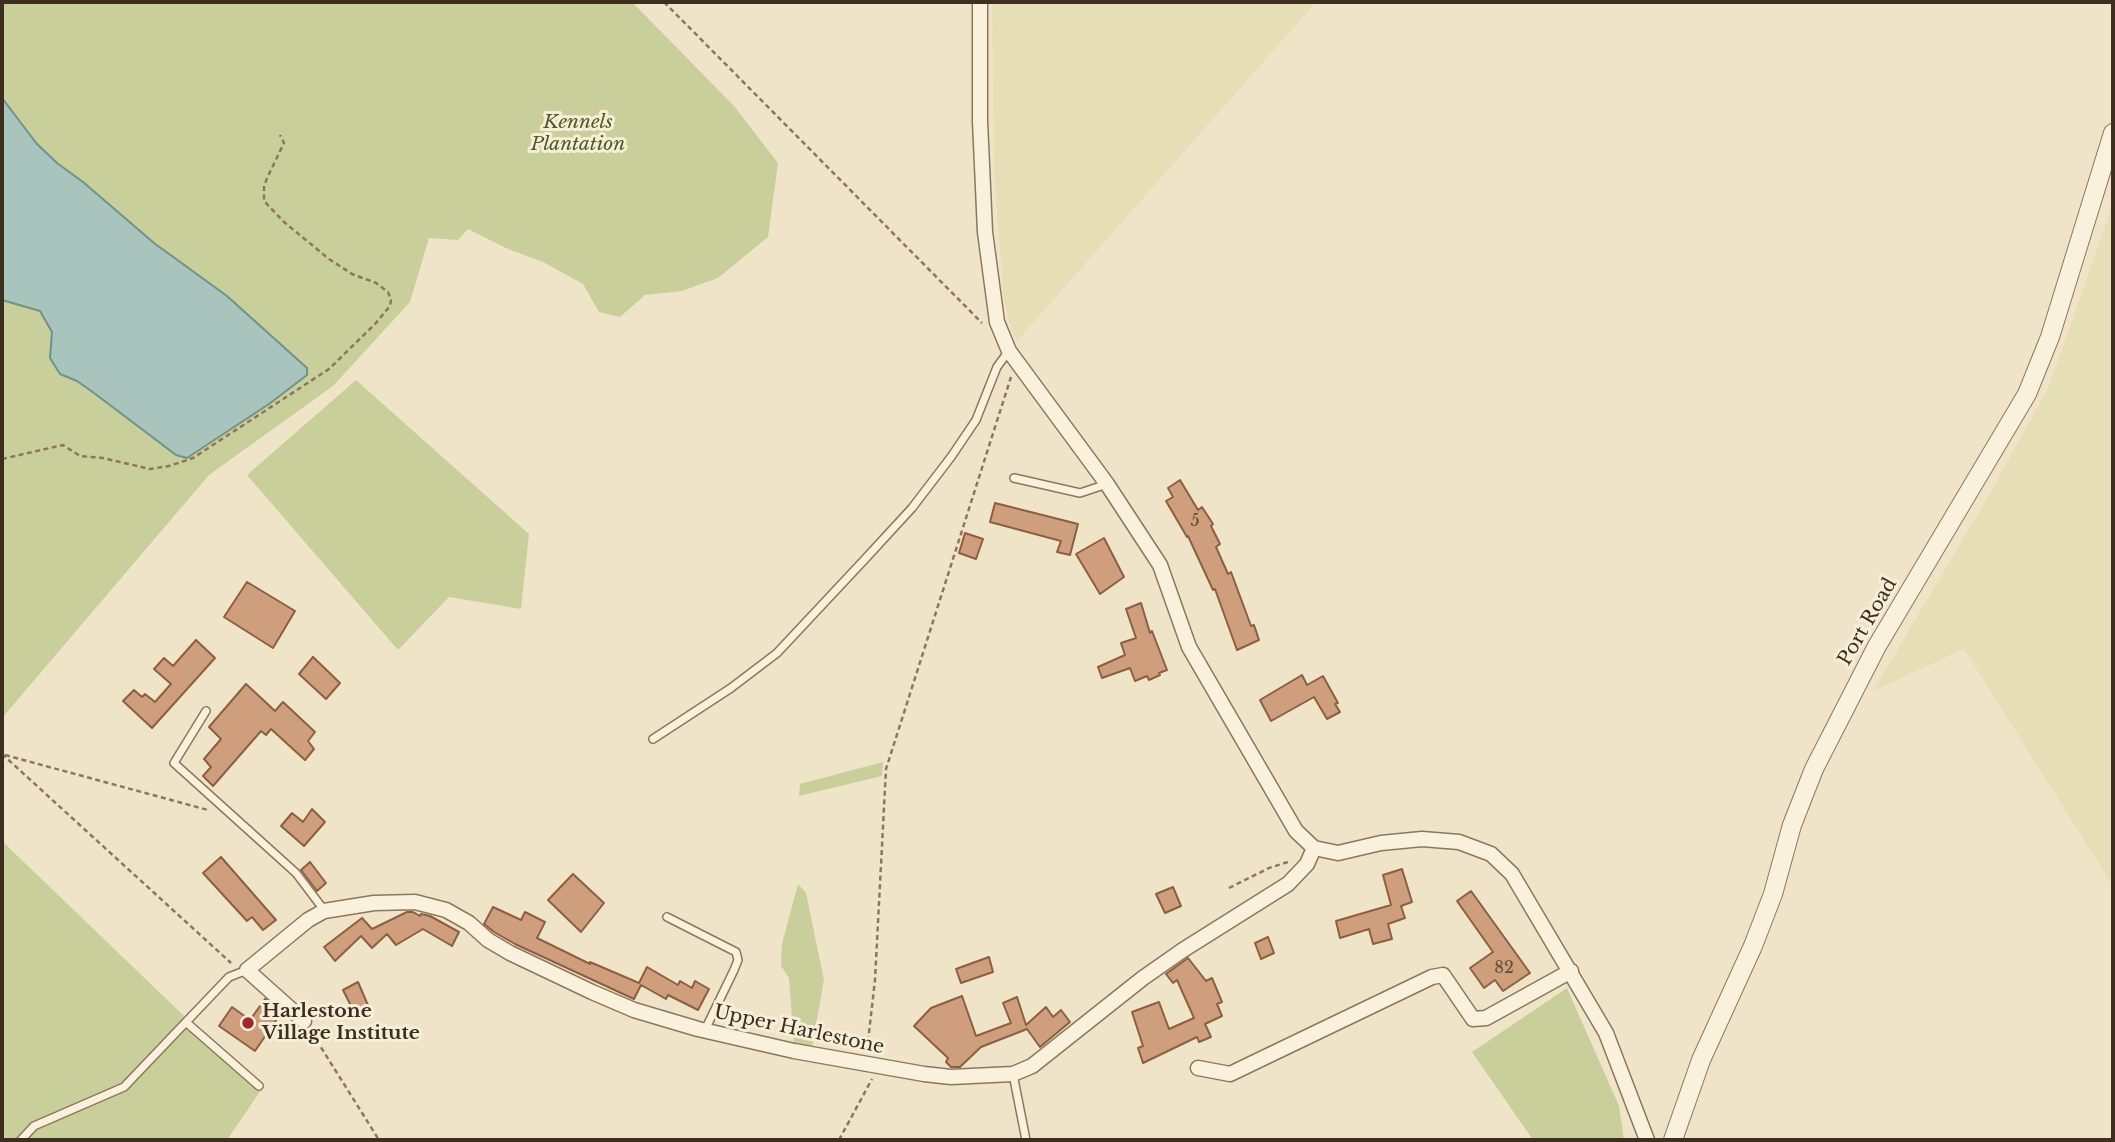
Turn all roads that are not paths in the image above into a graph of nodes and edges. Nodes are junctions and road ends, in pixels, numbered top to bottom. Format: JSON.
{"nodes":[{"id":1,"x":980,"y":2,"type":"edge"},
{"id":2,"x":2113,"y":133,"type":"edge"},
{"id":3,"x":1013,"y":356,"type":"junction"},
{"id":4,"x":1014,"y":478,"type":"dead end"},
{"id":5,"x":1107,"y":484,"type":"junction"},
{"id":6,"x":205,"y":711,"type":"dead end"},
{"id":7,"x":653,"y":739,"type":"dead end"},
{"id":8,"x":1311,"y":854,"type":"junction"},
{"id":9,"x":324,"y":911,"type":"junction"},
{"id":10,"x":667,"y":917,"type":"dead end"},
{"id":11,"x":247,"y":970,"type":"junction"},
{"id":12,"x":1571,"y":971,"type":"junction"},
{"id":13,"x":304,"y":1021,"type":"road end"},
{"id":14,"x":187,"y":1023,"type":"junction"},
{"id":15,"x":705,"y":1031,"type":"junction"},
{"id":16,"x":1198,"y":1069,"type":"dead end"},
{"id":17,"x":1013,"y":1074,"type":"junction"},
{"id":18,"x":259,"y":1086,"type":"dead end"},
{"id":19,"x":21,"y":1140,"type":"edge"},
{"id":20,"x":1026,"y":1140,"type":"edge"},
{"id":21,"x":1647,"y":1140,"type":"edge"},
{"id":22,"x":1673,"y":1140,"type":"edge"}],
"edges":[{"from":1,"to":3,"type":"street"},
{"from":2,"to":22,"type":"street","name":"Port Road"},
{"from":3,"to":5,"type":"street"},
{"from":3,"to":7,"type":"lane"},
{"from":4,"to":5,"type":"lane"},
{"from":5,"to":8,"type":"street"},
{"from":6,"to":9,"type":"lane"},
{"from":8,"to":12,"type":"street"},
{"from":8,"to":17,"type":"street","name":"Upper Harlestone"},
{"from":9,"to":11,"type":"street","name":"Upper Harlestone"},
{"from":9,"to":15,"type":"street","name":"Upper Harlestone"},
{"from":10,"to":15,"type":"lane"},
{"from":11,"to":13,"type":"street"},
{"from":11,"to":14,"type":"lane"},
{"from":12,"to":16,"type":"street"},
{"from":12,"to":21,"type":"street"},
{"from":14,"to":18,"type":"lane"},
{"from":14,"to":19,"type":"lane"},
{"from":15,"to":17,"type":"street","name":"Upper Harlestone"},
{"from":17,"to":20,"type":"lane"}]}
